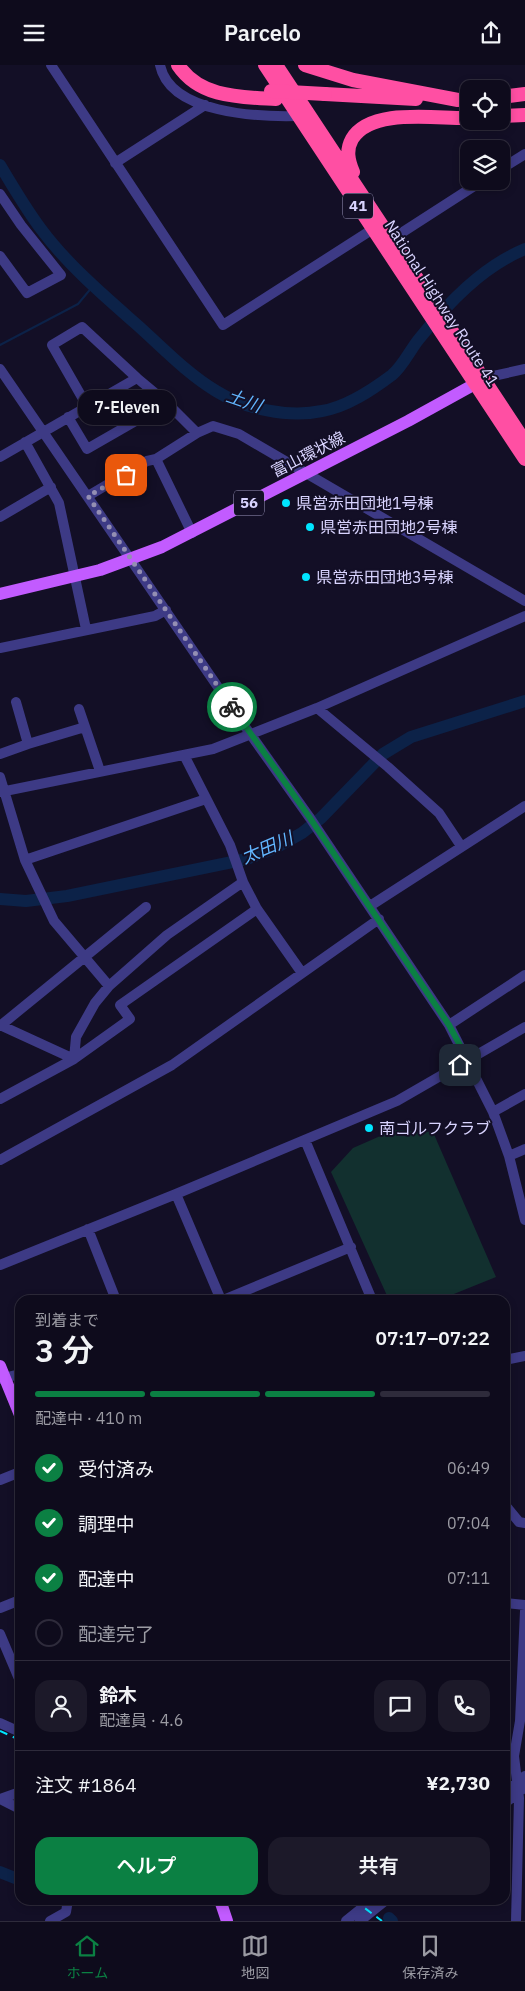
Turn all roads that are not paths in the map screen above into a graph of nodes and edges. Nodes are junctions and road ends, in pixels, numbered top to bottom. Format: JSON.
{"nodes":[{"id":1,"x":51,"y":65,"type":"edge"},
{"id":2,"x":160,"y":65,"type":"edge"},
{"id":3,"x":178,"y":65,"type":"edge"},
{"id":4,"x":190,"y":65,"type":"edge"},
{"id":5,"x":260,"y":65,"type":"edge"},
{"id":6,"x":265,"y":65,"type":"edge"},
{"id":7,"x":276,"y":65,"type":"edge"},
{"id":8,"x":304,"y":65,"type":"edge"},
{"id":9,"x":273,"y":95,"type":"junction"},
{"id":10,"x":327,"y":98,"type":"junction"},
{"id":11,"x":460,"y":98,"type":"edge"},
{"id":12,"x":460,"y":99,"type":"edge"},
{"id":13,"x":205,"y":105,"type":"junction"},
{"id":14,"x":298,"y":116,"type":"junction"},
{"id":15,"x":460,"y":117,"type":"edge"},
{"id":16,"x":460,"y":118,"type":"edge"},
{"id":17,"x":525,"y":154,"type":"edge"},
{"id":18,"x":115,"y":163,"type":"junction"},
{"id":19,"x":510,"y":163,"type":"edge"},
{"id":20,"x":468,"y":190,"type":"edge"},
{"id":21,"x":0,"y":194,"type":"edge"},
{"id":22,"x":375,"y":222,"type":"junction"},
{"id":23,"x":392,"y":239,"type":"junction"},
{"id":24,"x":0,"y":256,"type":"edge"},
{"id":25,"x":421,"y":294,"type":"junction"},
{"id":26,"x":0,"y":369,"type":"edge"},
{"id":27,"x":525,"y":369,"type":"edge"},
{"id":28,"x":137,"y":378,"type":"junction"},
{"id":29,"x":480,"y":381,"type":"junction"},
{"id":30,"x":167,"y":403,"type":"junction"},
{"id":31,"x":88,"y":406,"type":"junction"},
{"id":32,"x":68,"y":417,"type":"junction"},
{"id":33,"x":43,"y":432,"type":"junction"},
{"id":34,"x":197,"y":433,"type":"junction"},
{"id":35,"x":525,"y":442,"type":"edge"},
{"id":36,"x":25,"y":443,"type":"junction"},
{"id":37,"x":0,"y":457,"type":"edge"},
{"id":38,"x":156,"y":459,"type":"junction"},
{"id":39,"x":525,"y":459,"type":"edge"},
{"id":40,"x":306,"y":473,"type":"junction"},
{"id":41,"x":51,"y":487,"type":"junction"},
{"id":42,"x":88,"y":496,"type":"junction"},
{"id":43,"x":0,"y":517,"type":"edge"},
{"id":44,"x":192,"y":533,"type":"junction"},
{"id":45,"x":130,"y":559,"type":"junction"},
{"id":46,"x":75,"y":577,"type":"junction"},
{"id":47,"x":0,"y":594,"type":"edge"},
{"id":48,"x":525,"y":601,"type":"edge"},
{"id":49,"x":166,"y":611,"type":"junction"},
{"id":50,"x":525,"y":615,"type":"edge"},
{"id":51,"x":86,"y":629,"type":"junction"},
{"id":52,"x":0,"y":648,"type":"edge"},
{"id":53,"x":16,"y":702,"type":"dead end"},
{"id":54,"x":79,"y":709,"type":"dead end"},
{"id":55,"x":317,"y":709,"type":"junction"},
{"id":56,"x":85,"y":727,"type":"junction"},
{"id":57,"x":251,"y":735,"type":"junction"},
{"id":58,"x":28,"y":744,"type":"junction"},
{"id":59,"x":0,"y":754,"type":"edge"},
{"id":60,"x":184,"y":755,"type":"junction"},
{"id":61,"x":100,"y":771,"type":"junction"},
{"id":62,"x":0,"y":777,"type":"edge"},
{"id":63,"x":2,"y":791,"type":"edge"},
{"id":64,"x":206,"y":799,"type":"junction"},
{"id":65,"x":525,"y":806,"type":"edge"},
{"id":66,"x":461,"y":846,"type":"junction"},
{"id":67,"x":26,"y":860,"type":"junction"},
{"id":68,"x":243,"y":881,"type":"junction"},
{"id":69,"x":370,"y":906,"type":"junction"},
{"id":70,"x":146,"y":907,"type":"dead end"},
{"id":71,"x":257,"y":909,"type":"junction"},
{"id":72,"x":379,"y":919,"type":"junction"},
{"id":73,"x":85,"y":958,"type":"junction"},
{"id":74,"x":302,"y":973,"type":"junction"},
{"id":75,"x":525,"y":975,"type":"edge"},
{"id":76,"x":109,"y":985,"type":"junction"},
{"id":77,"x":449,"y":1025,"type":"junction"},
{"id":78,"x":0,"y":1026,"type":"edge"},
{"id":79,"x":525,"y":1027,"type":"edge"},
{"id":80,"x":74,"y":1059,"type":"junction"},
{"id":81,"x":468,"y":1060,"type":"junction"},
{"id":82,"x":525,"y":1094,"type":"edge"},
{"id":83,"x":0,"y":1099,"type":"edge"},
{"id":84,"x":493,"y":1112,"type":"junction"},
{"id":85,"x":305,"y":1140,"type":"junction"},
{"id":86,"x":525,"y":1149,"type":"edge"},
{"id":87,"x":509,"y":1156,"type":"junction"},
{"id":88,"x":0,"y":1160,"type":"edge"},
{"id":89,"x":176,"y":1194,"type":"junction"},
{"id":90,"x":525,"y":1220,"type":"edge"},
{"id":91,"x":88,"y":1229,"type":"junction"},
{"id":92,"x":351,"y":1247,"type":"junction"},
{"id":93,"x":0,"y":1265,"type":"edge"},
{"id":94,"x":114,"y":1295,"type":"edge"},
{"id":95,"x":220,"y":1295,"type":"edge"},
{"id":96,"x":234,"y":1295,"type":"edge"},
{"id":97,"x":370,"y":1295,"type":"edge"},
{"id":98,"x":525,"y":1356,"type":"edge"},
{"id":99,"x":510,"y":1359,"type":"edge"},
{"id":100,"x":2,"y":1374,"type":"edge"},
{"id":101,"x":15,"y":1374,"type":"edge"},
{"id":102,"x":15,"y":1404,"type":"edge"},
{"id":103,"x":15,"y":1474,"type":"edge"},
{"id":104,"x":0,"y":1480,"type":"edge"},
{"id":105,"x":510,"y":1511,"type":"edge"},
{"id":106,"x":525,"y":1523,"type":"edge"},
{"id":107,"x":15,"y":1602,"type":"edge"},
{"id":108,"x":510,"y":1604,"type":"edge"},
{"id":109,"x":525,"y":1605,"type":"edge"},
{"id":110,"x":0,"y":1608,"type":"edge"},
{"id":111,"x":525,"y":1611,"type":"edge"},
{"id":112,"x":0,"y":1634,"type":"edge"},
{"id":113,"x":15,"y":1669,"type":"edge"},
{"id":114,"x":0,"y":1723,"type":"edge"},
{"id":115,"x":15,"y":1730,"type":"edge"},
{"id":116,"x":510,"y":1758,"type":"edge"},
{"id":117,"x":521,"y":1785,"type":"edge"},
{"id":118,"x":15,"y":1794,"type":"edge"},
{"id":119,"x":510,"y":1797,"type":"edge"},
{"id":120,"x":0,"y":1799,"type":"edge"},
{"id":121,"x":15,"y":1806,"type":"edge"},
{"id":122,"x":521,"y":1843,"type":"edge"},
{"id":123,"x":67,"y":1905,"type":"edge"},
{"id":124,"x":222,"y":1905,"type":"edge"},
{"id":125,"x":366,"y":1905,"type":"edge"},
{"id":126,"x":380,"y":1905,"type":"edge"},
{"id":127,"x":50,"y":1921,"type":"edge"},
{"id":128,"x":228,"y":1921,"type":"edge"},
{"id":129,"x":346,"y":1921,"type":"edge"},
{"id":130,"x":360,"y":1921,"type":"edge"},
{"id":131,"x":516,"y":1921,"type":"edge"}],
"edges":[{"from":1,"to":18,"type":"street"},
{"from":2,"to":13,"type":"street"},
{"from":3,"to":9,"type":"highway"},
{"from":4,"to":9,"type":"highway"},
{"from":5,"to":14,"type":"highway"},
{"from":6,"to":14,"type":"highway","name":"National Highway Route 41","number":"41"},
{"from":7,"to":22,"type":"highway","name":"National Highway Route 41","number":"41"},
{"from":8,"to":11,"type":"highway"},
{"from":9,"to":10,"type":"highway","bridge":true},
{"from":10,"to":12,"type":"highway"},
{"from":10,"to":15,"type":"highway"},
{"from":13,"to":14,"type":"street"},
{"from":13,"to":18,"type":"street"},
{"from":14,"to":22,"type":"highway","name":"National Highway Route 41","number":"41"},
{"from":16,"to":22,"type":"highway"},
{"from":17,"to":19,"type":"street"},
{"from":18,"to":22,"type":"street"},
{"from":20,"to":23,"type":"street"},
{"from":21,"to":24,"type":"street"},
{"from":22,"to":23,"type":"highway","name":"National Highway Route 41","number":"41"},
{"from":22,"to":25,"type":"highway","name":"National Highway Route 41","number":"41"},
{"from":23,"to":25,"type":"highway","name":"National Highway Route 41","number":"41"},
{"from":25,"to":29,"type":"highway","name":"National Highway Route 41","number":"41"},
{"from":26,"to":33,"type":"street"},
{"from":27,"to":29,"type":"street"},
{"from":28,"to":30,"type":"street"},
{"from":28,"to":31,"type":"street"},
{"from":28,"to":31,"type":"street"},
{"from":29,"to":35,"type":"highway","name":"National Highway Route 41","number":"41"},
{"from":29,"to":39,"type":"highway","name":"National Highway Route 41","number":"41"},
{"from":29,"to":40,"type":"main road","name":"富山環状線","number":"56"},
{"from":30,"to":32,"type":"street"},
{"from":30,"to":34,"type":"street"},
{"from":31,"to":32,"type":"street"},
{"from":32,"to":33,"type":"street"},
{"from":33,"to":36,"type":"street"},
{"from":33,"to":42,"type":"street"},
{"from":34,"to":38,"type":"street"},
{"from":34,"to":40,"type":"street"},
{"from":36,"to":37,"type":"street"},
{"from":36,"to":41,"type":"street"},
{"from":38,"to":42,"type":"street"},
{"from":38,"to":44,"type":"street"},
{"from":40,"to":44,"type":"main road","name":"富山環状線","number":"56"},
{"from":40,"to":48,"type":"street"},
{"from":41,"to":43,"type":"street"},
{"from":41,"to":46,"type":"street"},
{"from":42,"to":45,"type":"street"},
{"from":44,"to":45,"type":"main road","name":"富山環状線","number":"56"},
{"from":45,"to":46,"type":"main road","name":"富山環状線","number":"56"},
{"from":45,"to":49,"type":"street"},
{"from":46,"to":47,"type":"main road","name":"富山環状線","number":"56"},
{"from":46,"to":51,"type":"street"},
{"from":49,"to":51,"type":"street"},
{"from":49,"to":57,"type":"street"},
{"from":50,"to":55,"type":"street"},
{"from":51,"to":52,"type":"street"},
{"from":53,"to":58,"type":"street"},
{"from":54,"to":56,"type":"street"},
{"from":55,"to":57,"type":"street"},
{"from":55,"to":66,"type":"street"},
{"from":56,"to":58,"type":"street"},
{"from":56,"to":61,"type":"street"},
{"from":57,"to":60,"type":"street"},
{"from":57,"to":69,"type":"street"},
{"from":58,"to":59,"type":"street"},
{"from":60,"to":61,"type":"street"},
{"from":60,"to":64,"type":"street"},
{"from":61,"to":63,"type":"street"},
{"from":62,"to":63,"type":"street"},
{"from":63,"to":67,"type":"street"},
{"from":64,"to":67,"type":"street"},
{"from":64,"to":68,"type":"street"},
{"from":65,"to":66,"type":"street"},
{"from":66,"to":69,"type":"street"},
{"from":67,"to":73,"type":"street"},
{"from":68,"to":71,"type":"street"},
{"from":68,"to":76,"type":"street"},
{"from":69,"to":72,"type":"street"},
{"from":70,"to":73,"type":"street"},
{"from":71,"to":74,"type":"street"},
{"from":71,"to":80,"type":"street"},
{"from":72,"to":74,"type":"street"},
{"from":72,"to":77,"type":"street"},
{"from":73,"to":76,"type":"street"},
{"from":73,"to":78,"type":"street"},
{"from":74,"to":88,"type":"street"},
{"from":75,"to":77,"type":"street"},
{"from":76,"to":80,"type":"street"},
{"from":77,"to":81,"type":"street"},
{"from":78,"to":80,"type":"street"},
{"from":79,"to":81,"type":"street"},
{"from":80,"to":83,"type":"street"},
{"from":81,"to":84,"type":"street"},
{"from":81,"to":85,"type":"street"},
{"from":82,"to":84,"type":"street"},
{"from":84,"to":87,"type":"street"},
{"from":85,"to":89,"type":"street"},
{"from":85,"to":92,"type":"street"},
{"from":86,"to":87,"type":"street"},
{"from":87,"to":90,"type":"street"},
{"from":89,"to":91,"type":"street"},
{"from":89,"to":95,"type":"street"},
{"from":91,"to":93,"type":"street"},
{"from":91,"to":94,"type":"street"},
{"from":92,"to":96,"type":"street"},
{"from":92,"to":97,"type":"street"},
{"from":98,"to":99,"type":"street"},
{"from":100,"to":101,"type":"street"},
{"from":100,"to":102,"type":"main road"},
{"from":103,"to":104,"type":"street"},
{"from":105,"to":106,"type":"street"},
{"from":107,"to":110,"type":"street"},
{"from":108,"to":109,"type":"street"},
{"from":111,"to":116,"type":"street"},
{"from":112,"to":113,"type":"street"},
{"from":114,"to":115,"type":"street"},
{"from":116,"to":117,"type":"street"},
{"from":117,"to":119,"type":"street"},
{"from":117,"to":122,"type":"street"},
{"from":118,"to":120,"type":"street"},
{"from":120,"to":121,"type":"street"},
{"from":122,"to":131,"type":"street"},
{"from":123,"to":127,"type":"street"},
{"from":124,"to":128,"type":"main road"},
{"from":125,"to":129,"type":"street"},
{"from":126,"to":130,"type":"street"}]}
